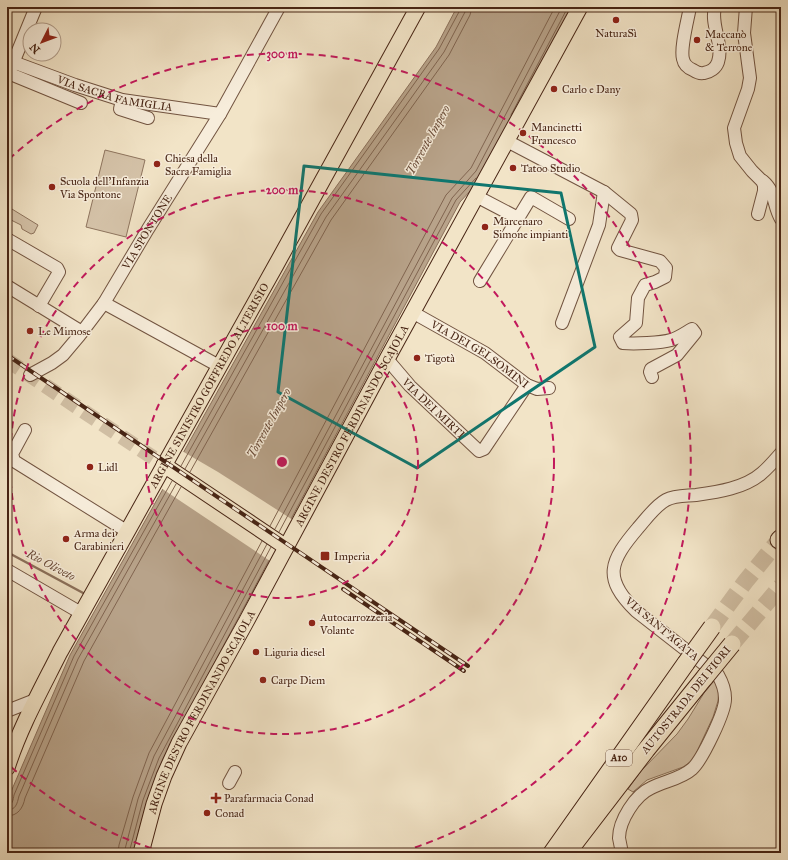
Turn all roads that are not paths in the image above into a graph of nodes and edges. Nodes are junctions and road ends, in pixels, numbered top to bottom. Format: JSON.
{"nodes":[{"id":1,"x":36,"y":7,"type":"edge"},
{"id":2,"x":279,"y":7,"type":"edge"},
{"id":3,"x":418,"y":7,"type":"edge"},
{"id":4,"x":580,"y":7,"type":"edge"},
{"id":5,"x":690,"y":7,"type":"edge"},
{"id":6,"x":715,"y":7,"type":"edge"},
{"id":7,"x":746,"y":7,"type":"edge"},
{"id":8,"x":13,"y":62,"type":"junction"},
{"id":9,"x":8,"y":75,"type":"edge"},
{"id":10,"x":122,"y":100,"type":"junction"},
{"id":11,"x":81,"y":103,"type":"dead end"},
{"id":12,"x":220,"y":114,"type":"junction"},
{"id":13,"x":148,"y":118,"type":"dead end"},
{"id":14,"x":507,"y":141,"type":"junction"},
{"id":15,"x":762,"y":180,"type":"junction"},
{"id":16,"x":604,"y":192,"type":"junction"},
{"id":17,"x":476,"y":196,"type":"junction"},
{"id":18,"x":758,"y":214,"type":"dead end"},
{"id":19,"x":518,"y":218,"type":"junction"},
{"id":20,"x":569,"y":219,"type":"dead end"},
{"id":21,"x":781,"y":219,"type":"edge"},
{"id":22,"x":7,"y":239,"type":"edge"},
{"id":23,"x":480,"y":281,"type":"dead end"},
{"id":24,"x":7,"y":286,"type":"edge"},
{"id":25,"x":104,"y":303,"type":"junction"},
{"id":26,"x":39,"y":306,"type":"junction"},
{"id":27,"x":412,"y":312,"type":"junction"},
{"id":28,"x":562,"y":323,"type":"dead end"},
{"id":29,"x":82,"y":332,"type":"junction"},
{"id":30,"x":387,"y":359,"type":"junction"},
{"id":31,"x":219,"y":366,"type":"junction"},
{"id":32,"x":30,"y":375,"type":"dead end"},
{"id":33,"x":652,"y":376,"type":"dead end"},
{"id":34,"x":527,"y":385,"type":"junction"},
{"id":35,"x":549,"y":388,"type":"dead end"},
{"id":36,"x":25,"y":430,"type":"dead end"},
{"id":37,"x":781,"y":453,"type":"edge"},
{"id":38,"x":164,"y":465,"type":"tunnel mouth"},
{"id":39,"x":781,"y":466,"type":"edge"},
{"id":40,"x":762,"y":473,"type":"junction"},
{"id":41,"x":128,"y":532,"type":"junction"},
{"id":42,"x":286,"y":547,"type":"junction"},
{"id":43,"x":7,"y":570,"type":"edge"},
{"id":44,"x":81,"y":613,"type":"junction"},
{"id":45,"x":712,"y":627,"type":"tunnel mouth"},
{"id":46,"x":732,"y":644,"type":"tunnel mouth"},
{"id":47,"x":35,"y":700,"type":"junction"},
{"id":48,"x":7,"y":711,"type":"edge"},
{"id":49,"x":7,"y":768,"type":"edge"},
{"id":50,"x":235,"y":772,"type":"dead end"},
{"id":51,"x":229,"y":783,"type":"dead end"},
{"id":52,"x":141,"y":853,"type":"edge"},
{"id":53,"x":552,"y":853,"type":"edge"},
{"id":54,"x":568,"y":853,"type":"edge"},
{"id":55,"x":622,"y":853,"type":"edge"}],
"edges":[{"from":1,"to":8,"type":"street"},
{"from":2,"to":12,"type":"street","name":"VIA SPONTONE"},
{"from":3,"to":31,"type":"main road","name":"ARGINE SINISTRO GOFFREDO ALTERISIO"},
{"from":4,"to":14,"type":"main road","name":"ARGINE DESTRO FERDINANDO SCAJOLA"},
{"from":5,"to":6,"type":"street"},
{"from":7,"to":15,"type":"street"},
{"from":8,"to":9,"type":"street"},
{"from":8,"to":10,"type":"street","name":"VIA SACRA FAMIGLIA"},
{"from":9,"to":11,"type":"street"},
{"from":10,"to":12,"type":"street","name":"VIA SACRA FAMIGLIA"},
{"from":10,"to":13,"type":"street"},
{"from":12,"to":25,"type":"street","name":"VIA SPONTONE"},
{"from":14,"to":16,"type":"street"},
{"from":14,"to":17,"type":"main road","name":"ARGINE DESTRO FERDINANDO SCAJOLA"},
{"from":15,"to":18,"type":"street"},
{"from":15,"to":21,"type":"street"},
{"from":16,"to":28,"type":"street"},
{"from":16,"to":33,"type":"street"},
{"from":17,"to":19,"type":"street"},
{"from":17,"to":27,"type":"main road","name":"ARGINE DESTRO FERDINANDO SCAJOLA"},
{"from":19,"to":20,"type":"street"},
{"from":19,"to":23,"type":"street"},
{"from":22,"to":26,"type":"street"},
{"from":24,"to":26,"type":"street"},
{"from":25,"to":29,"type":"street","name":"VIA SPONTONE"},
{"from":25,"to":31,"type":"street"},
{"from":26,"to":29,"type":"street"},
{"from":27,"to":30,"type":"main road","name":"ARGINE DESTRO FERDINANDO SCAJOLA"},
{"from":27,"to":34,"type":"street","name":"VIA DEI GELSOMINI"},
{"from":29,"to":32,"type":"street","name":"VIA SPONTONE"},
{"from":30,"to":34,"type":"street","name":"VIA DEI MIRTI"},
{"from":30,"to":42,"type":"main road","name":"ARGINE DESTRO FERDINANDO SCAJOLA"},
{"from":31,"to":41,"type":"main road","name":"ARGINE SINISTRO GOFFREDO ALTERISIO"},
{"from":34,"to":35,"type":"street","name":"VIA DEI GELSOMINI"},
{"from":36,"to":41,"type":"street"},
{"from":37,"to":40,"type":"street","name":"VIA SANT'AGATA"},
{"from":38,"to":42,"type":"main road"},
{"from":39,"to":40,"type":"street"},
{"from":40,"to":55,"type":"street","name":"VIA SANT'AGATA"},
{"from":41,"to":44,"type":"main road","name":"ARGINE SINISTRO GOFFREDO ALTERISIO"},
{"from":42,"to":52,"type":"main road","name":"ARGINE DESTRO FERDINANDO SCAJOLA"},
{"from":43,"to":44,"type":"street"},
{"from":44,"to":47,"type":"main road","name":"ARGINE SINISTRO GOFFREDO ALTERISIO"},
{"from":45,"to":53,"type":"highway","name":"AUTOSTRADA DEI FIORI","number":"A10","bridge":true},
{"from":46,"to":54,"type":"highway","name":"AUTOSTRADA DEI FIORI","number":"A10","bridge":true},
{"from":47,"to":48,"type":"street"},
{"from":47,"to":49,"type":"main road","name":"ARGINE SINISTRO GOFFREDO ALTERISIO"},
{"from":50,"to":51,"type":"street"}]}
